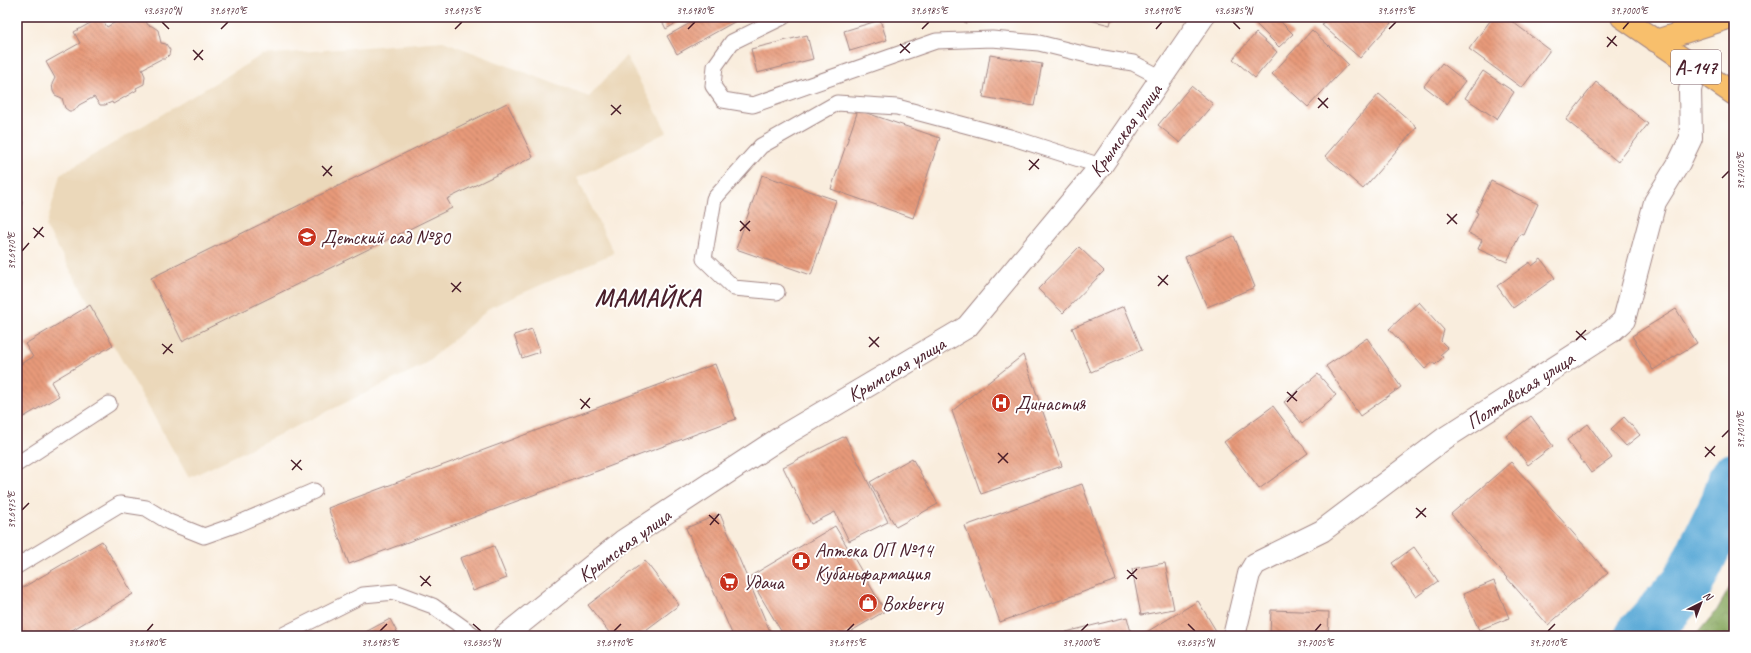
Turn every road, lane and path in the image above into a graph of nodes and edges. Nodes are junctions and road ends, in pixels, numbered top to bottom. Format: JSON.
{"nodes":[{"id":1,"x":783,"y":17,"type":"edge"},
{"id":2,"x":1204,"y":17,"type":"edge"},
{"id":3,"x":1622,"y":17,"type":"edge"},
{"id":4,"x":1731,"y":17,"type":"edge"},
{"id":5,"x":1656,"y":41,"type":"junction"},
{"id":6,"x":1696,"y":67,"type":"junction"},
{"id":7,"x":1162,"y":78,"type":"junction"},
{"id":8,"x":1734,"y":94,"type":"edge"},
{"id":9,"x":1101,"y":166,"type":"junction"},
{"id":10,"x":777,"y":292,"type":"dead end"},
{"id":11,"x":109,"y":404,"type":"dead end"},
{"id":12,"x":17,"y":464,"type":"edge"},
{"id":13,"x":314,"y":491,"type":"dead end"},
{"id":14,"x":17,"y":566,"type":"edge"},
{"id":15,"x":281,"y":636,"type":"edge"},
{"id":16,"x":475,"y":636,"type":"edge"},
{"id":17,"x":505,"y":636,"type":"edge"},
{"id":18,"x":1234,"y":636,"type":"edge"}],
"edges":[{"from":1,"to":7,"type":"lane"},
{"from":2,"to":7,"type":"street","name":"Крымская улица"},
{"from":3,"to":5,"type":"highway","number":"А-147"},
{"from":4,"to":5,"type":"highway","number":"А-147"},
{"from":5,"to":6,"type":"highway","number":"А-147"},
{"from":6,"to":8,"type":"highway","number":"А-147"},
{"from":6,"to":18,"type":"street","name":"Полтавская улица"},
{"from":7,"to":9,"type":"street","name":"Крымская улица"},
{"from":9,"to":10,"type":"lane"},
{"from":9,"to":17,"type":"street","name":"Крымская улица"},
{"from":11,"to":12,"type":"lane"},
{"from":13,"to":14,"type":"lane"},
{"from":15,"to":16,"type":"lane"}]}
